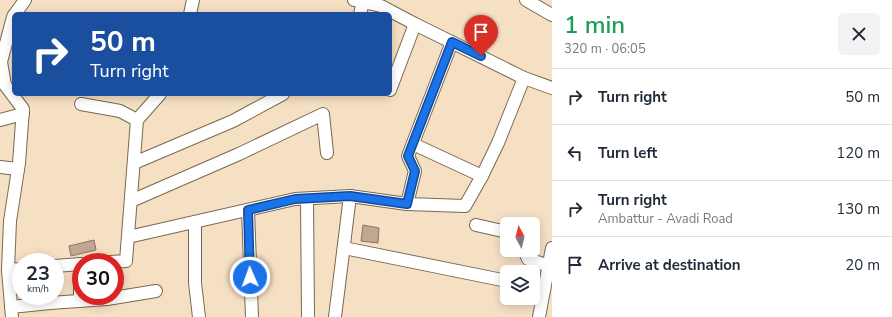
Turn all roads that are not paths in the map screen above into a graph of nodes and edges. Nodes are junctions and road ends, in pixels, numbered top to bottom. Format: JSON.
{"nodes":[{"id":1,"x":25,"y":0,"type":"edge"},
{"id":2,"x":193,"y":0,"type":"edge"},
{"id":3,"x":526,"y":0,"type":"edge"},
{"id":4,"x":359,"y":1,"type":"edge"},
{"id":5,"x":383,"y":3,"type":"edge"},
{"id":6,"x":16,"y":12,"type":"edge"},
{"id":7,"x":190,"y":12,"type":"edge"},
{"id":8,"x":360,"y":12,"type":"edge"},
{"id":9,"x":552,"y":15,"type":"edge"},
{"id":10,"x":12,"y":20,"type":"edge"},
{"id":11,"x":416,"y":24,"type":"junction"},
{"id":12,"x":452,"y":42,"type":"junction"},
{"id":13,"x":3,"y":44,"type":"edge"},
{"id":14,"x":1,"y":62,"type":"edge"},
{"id":15,"x":524,"y":78,"type":"junction"},
{"id":16,"x":392,"y":86,"type":"edge"},
{"id":17,"x":552,"y":88,"type":"edge"},
{"id":18,"x":12,"y":93,"type":"edge"},
{"id":19,"x":14,"y":96,"type":"edge"},
{"id":20,"x":158,"y":96,"type":"edge"},
{"id":21,"x":279,"y":96,"type":"edge"},
{"id":22,"x":82,"y":104,"type":"dead end"},
{"id":23,"x":23,"y":114,"type":"junction"},
{"id":24,"x":0,"y":120,"type":"edge"},
{"id":25,"x":137,"y":120,"type":"junction"},
{"id":26,"x":413,"y":144,"type":"junction"},
{"id":27,"x":327,"y":153,"type":"dead end"},
{"id":28,"x":134,"y":163,"type":"junction"},
{"id":29,"x":0,"y":167,"type":"edge"},
{"id":30,"x":18,"y":169,"type":"junction"},
{"id":31,"x":482,"y":176,"type":"junction"},
{"id":32,"x":350,"y":196,"type":"junction"},
{"id":33,"x":307,"y":199,"type":"junction"},
{"id":34,"x":131,"y":201,"type":"junction"},
{"id":35,"x":407,"y":204,"type":"junction"},
{"id":36,"x":248,"y":210,"type":"junction"},
{"id":37,"x":195,"y":222,"type":"junction"},
{"id":38,"x":476,"y":225,"type":"dead end"},
{"id":39,"x":500,"y":230,"type":"edge"},
{"id":40,"x":128,"y":237,"type":"junction"},
{"id":41,"x":344,"y":248,"type":"junction"},
{"id":42,"x":552,"y":248,"type":"edge"},
{"id":43,"x":527,"y":257,"type":"edge"},
{"id":44,"x":124,"y":261,"type":"edge"},
{"id":45,"x":5,"y":263,"type":"edge"},
{"id":46,"x":549,"y":266,"type":"junction"},
{"id":47,"x":500,"y":280,"type":"edge"},
{"id":48,"x":540,"y":284,"type":"edge"},
{"id":49,"x":156,"y":291,"type":"dead end"},
{"id":50,"x":124,"y":296,"type":"edge"},
{"id":51,"x":72,"y":302,"type":"edge"},
{"id":52,"x":539,"y":305,"type":"edge"},
{"id":53,"x":12,"y":312,"type":"edge"},
{"id":54,"x":200,"y":317,"type":"edge"},
{"id":55,"x":252,"y":317,"type":"edge"},
{"id":56,"x":308,"y":317,"type":"edge"},
{"id":57,"x":336,"y":317,"type":"edge"},
{"id":58,"x":539,"y":317,"type":"edge"}],
"edges":[{"from":1,"to":6,"type":"street"},
{"from":2,"to":7,"type":"street"},
{"from":3,"to":9,"type":"street"},
{"from":4,"to":5,"type":"street"},
{"from":4,"to":8,"type":"street"},
{"from":5,"to":11,"type":"street"},
{"from":10,"to":13,"type":"street"},
{"from":11,"to":12,"type":"street"},
{"from":11,"to":16,"type":"street"},
{"from":12,"to":15,"type":"street"},
{"from":12,"to":26,"type":"street"},
{"from":13,"to":14,"type":"street"},
{"from":14,"to":18,"type":"street"},
{"from":15,"to":17,"type":"street"},
{"from":15,"to":31,"type":"street"},
{"from":19,"to":23,"type":"street"},
{"from":20,"to":25,"type":"street"},
{"from":21,"to":28,"type":"street"},
{"from":22,"to":25,"type":"street"},
{"from":23,"to":24,"type":"street"},
{"from":23,"to":30,"type":"street"},
{"from":25,"to":28,"type":"street"},
{"from":26,"to":31,"type":"street"},
{"from":26,"to":35,"type":"street"},
{"from":27,"to":34,"type":"street"},
{"from":28,"to":34,"type":"street"},
{"from":29,"to":30,"type":"street"},
{"from":30,"to":45,"type":"street"},
{"from":31,"to":35,"type":"street"},
{"from":32,"to":33,"type":"street"},
{"from":32,"to":35,"type":"street"},
{"from":32,"to":41,"type":"street"},
{"from":33,"to":36,"type":"street"},
{"from":33,"to":56,"type":"street"},
{"from":34,"to":40,"type":"street"},
{"from":36,"to":37,"type":"street"},
{"from":36,"to":55,"type":"street"},
{"from":37,"to":40,"type":"street"},
{"from":37,"to":54,"type":"street"},
{"from":38,"to":39,"type":"street"},
{"from":40,"to":44,"type":"street"},
{"from":41,"to":47,"type":"street"},
{"from":41,"to":57,"type":"street"},
{"from":42,"to":46,"type":"street"},
{"from":43,"to":46,"type":"street"},
{"from":45,"to":53,"type":"street"},
{"from":46,"to":48,"type":"street"},
{"from":49,"to":50,"type":"street"},
{"from":51,"to":53,"type":"street"},
{"from":52,"to":58,"type":"street"}]}
